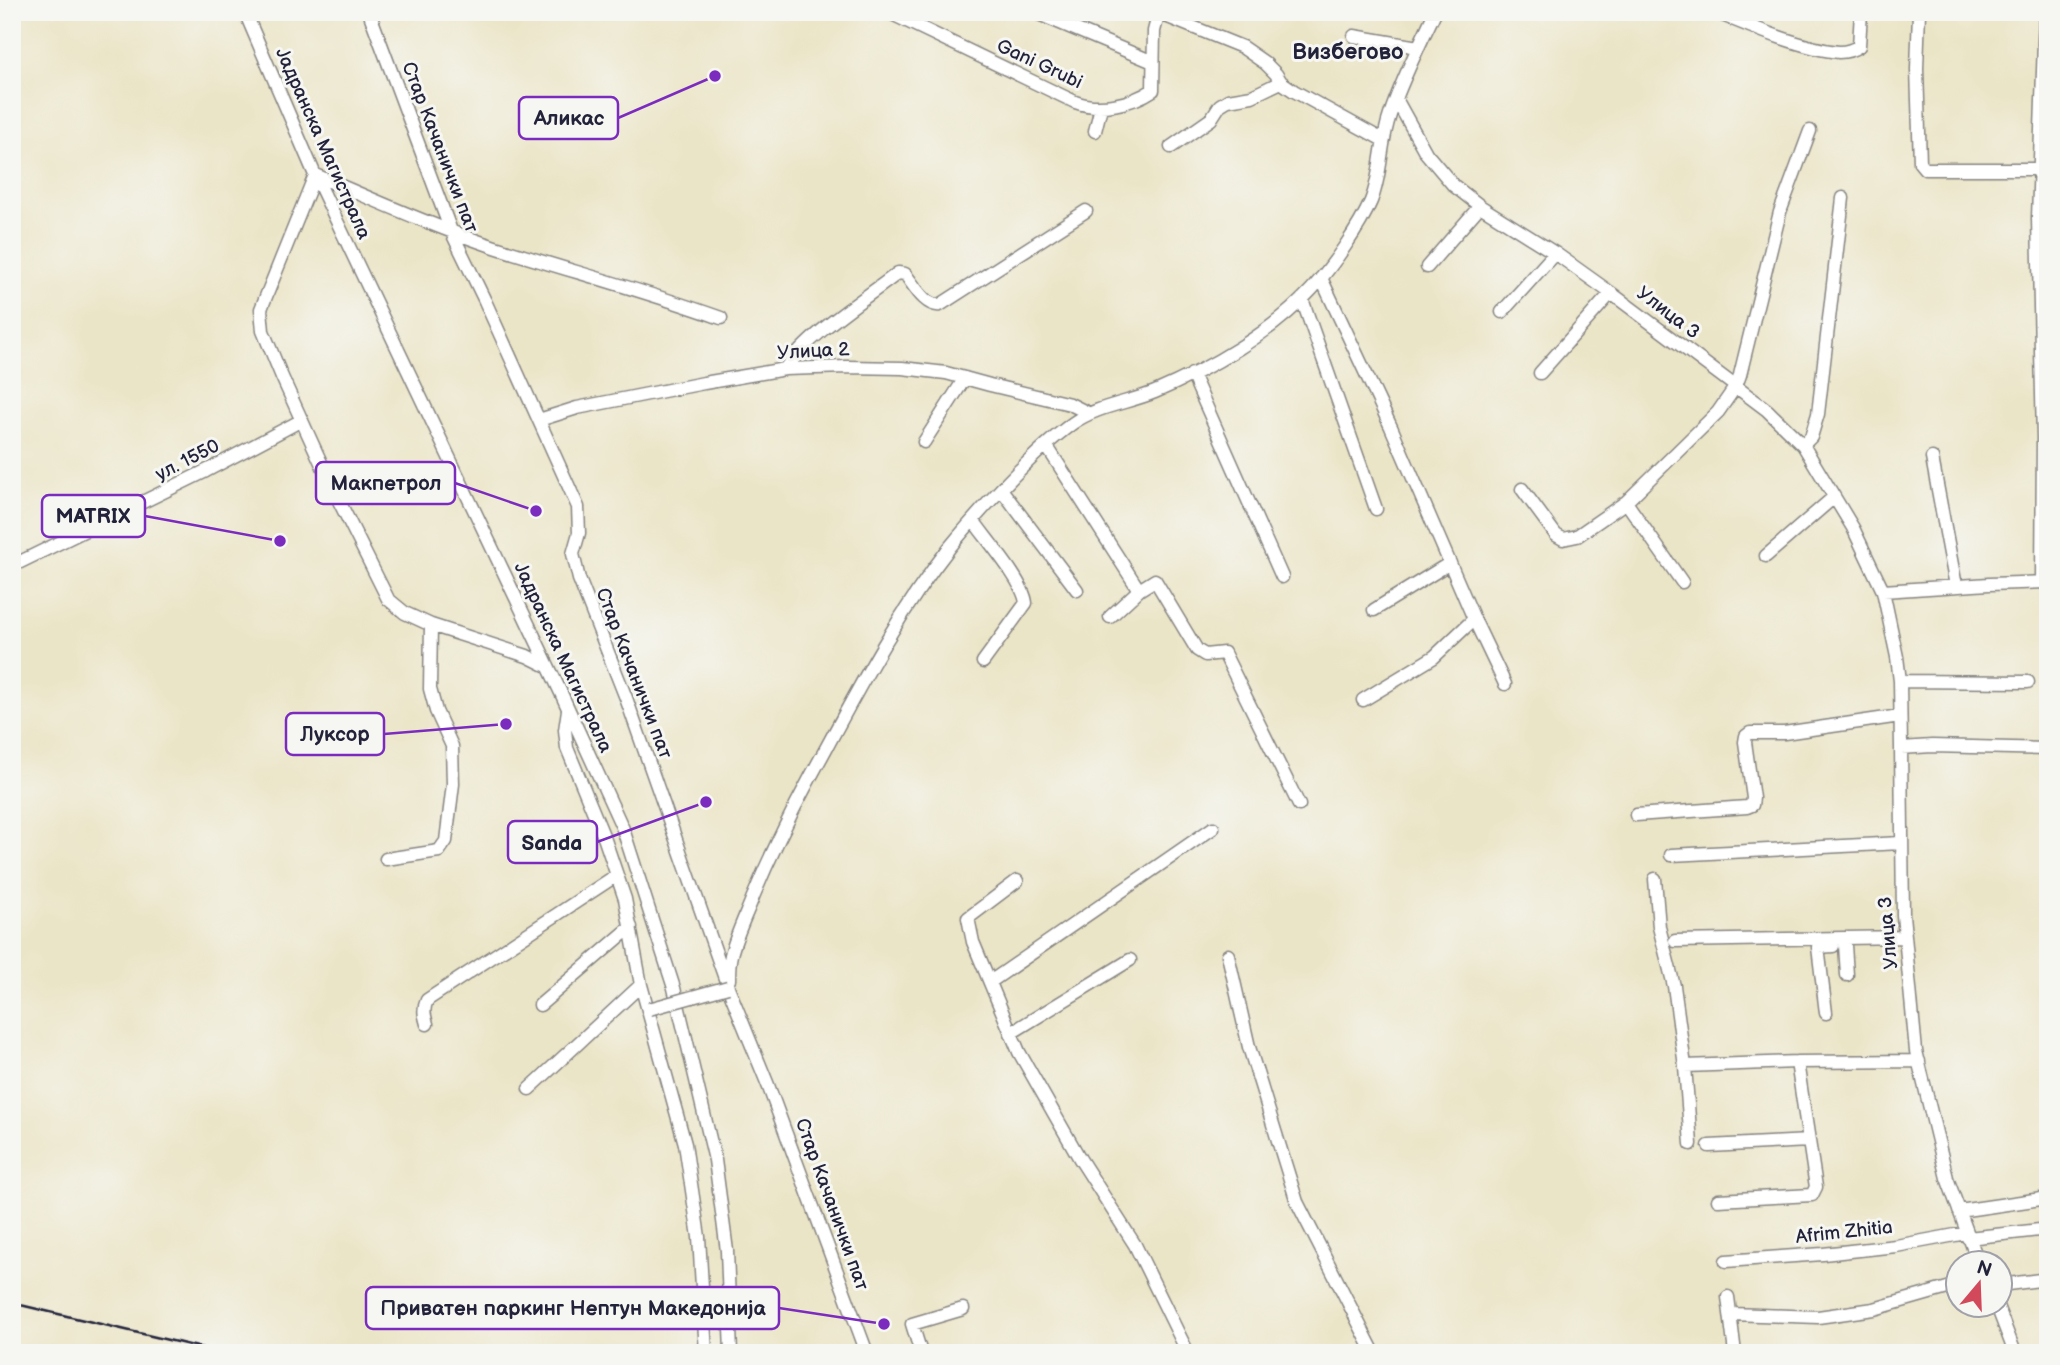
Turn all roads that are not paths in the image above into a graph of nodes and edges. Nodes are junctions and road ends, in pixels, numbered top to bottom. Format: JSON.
{"nodes":[{"id":1,"x":245,"y":12,"type":"edge"},
{"id":2,"x":369,"y":12,"type":"edge"},
{"id":3,"x":888,"y":12,"type":"edge"},
{"id":4,"x":1034,"y":12,"type":"edge"},
{"id":5,"x":1435,"y":12,"type":"edge"},
{"id":6,"x":1714,"y":12,"type":"edge"},
{"id":7,"x":1861,"y":12,"type":"edge"},
{"id":8,"x":1919,"y":12,"type":"edge"},
{"id":9,"x":2045,"y":12,"type":"edge"},
{"id":10,"x":1159,"y":13,"type":"edge"},
{"id":11,"x":1354,"y":36,"type":"dead end"},
{"id":12,"x":1418,"y":47,"type":"junction"},
{"id":13,"x":1153,"y":62,"type":"junction"},
{"id":14,"x":1281,"y":82,"type":"junction"},
{"id":15,"x":1396,"y":99,"type":"junction"},
{"id":16,"x":1101,"y":107,"type":"junction"},
{"id":17,"x":1096,"y":131,"type":"dead end"},
{"id":18,"x":1811,"y":131,"type":"dead end"},
{"id":19,"x":1383,"y":140,"type":"junction"},
{"id":20,"x":1171,"y":146,"type":"dead end"},
{"id":21,"x":2040,"y":169,"type":"junction"},
{"id":22,"x":315,"y":175,"type":"junction"},
{"id":23,"x":2044,"y":190,"type":"edge"},
{"id":24,"x":1843,"y":198,"type":"dead end"},
{"id":25,"x":1480,"y":206,"type":"junction"},
{"id":26,"x":1086,"y":211,"type":"dead end"},
{"id":27,"x":450,"y":231,"type":"junction"},
{"id":28,"x":1555,"y":253,"type":"junction"},
{"id":29,"x":1427,"y":267,"type":"dead end"},
{"id":30,"x":1321,"y":278,"type":"junction"},
{"id":31,"x":1611,"y":293,"type":"junction"},
{"id":32,"x":1302,"y":299,"type":"junction"},
{"id":33,"x":1502,"y":312,"type":"dead end"},
{"id":34,"x":721,"y":318,"type":"dead end"},
{"id":35,"x":785,"y":369,"type":"junction"},
{"id":36,"x":1540,"y":373,"type":"dead end"},
{"id":37,"x":1192,"y":374,"type":"junction"},
{"id":38,"x":965,"y":379,"type":"junction"},
{"id":39,"x":1736,"y":386,"type":"junction"},
{"id":40,"x":1088,"y":413,"type":"junction"},
{"id":41,"x":302,"y":420,"type":"junction"},
{"id":42,"x":539,"y":421,"type":"junction"},
{"id":43,"x":2046,"y":438,"type":"edge"},
{"id":44,"x":924,"y":442,"type":"dead end"},
{"id":45,"x":1046,"y":445,"type":"junction"},
{"id":46,"x":1803,"y":445,"type":"junction"},
{"id":47,"x":1932,"y":458,"type":"dead end"},
{"id":48,"x":1001,"y":489,"type":"junction"},
{"id":49,"x":1522,"y":489,"type":"dead end"},
{"id":50,"x":1835,"y":497,"type":"junction"},
{"id":51,"x":1626,"y":502,"type":"junction"},
{"id":52,"x":1377,"y":509,"type":"dead end"},
{"id":53,"x":973,"y":520,"type":"junction"},
{"id":54,"x":1766,"y":556,"type":"dead end"},
{"id":55,"x":1450,"y":563,"type":"junction"},
{"id":56,"x":12,"y":566,"type":"edge"},
{"id":57,"x":1282,"y":577,"type":"dead end"},
{"id":58,"x":1682,"y":582,"type":"dead end"},
{"id":59,"x":2045,"y":582,"type":"edge"},
{"id":60,"x":1956,"y":586,"type":"junction"},
{"id":61,"x":1077,"y":590,"type":"dead end"},
{"id":62,"x":1139,"y":590,"type":"junction"},
{"id":63,"x":1883,"y":591,"type":"junction"},
{"id":64,"x":1374,"y":610,"type":"dead end"},
{"id":65,"x":1110,"y":617,"type":"dead end"},
{"id":66,"x":1474,"y":619,"type":"junction"},
{"id":67,"x":431,"y":625,"type":"junction"},
{"id":68,"x":983,"y":662,"type":"dead end"},
{"id":69,"x":547,"y":666,"type":"junction"},
{"id":70,"x":1900,"y":681,"type":"junction"},
{"id":71,"x":2028,"y":682,"type":"dead end"},
{"id":72,"x":1505,"y":684,"type":"dead end"},
{"id":73,"x":1363,"y":700,"type":"dead end"},
{"id":74,"x":568,"y":710,"type":"junction"},
{"id":75,"x":1900,"y":716,"type":"junction"},
{"id":76,"x":1901,"y":748,"type":"junction"},
{"id":77,"x":2048,"y":750,"type":"edge"},
{"id":78,"x":1299,"y":805,"type":"dead end"},
{"id":79,"x":1636,"y":816,"type":"dead end"},
{"id":80,"x":1213,"y":828,"type":"dead end"},
{"id":81,"x":1901,"y":843,"type":"junction"},
{"id":82,"x":1671,"y":855,"type":"dead end"},
{"id":83,"x":386,"y":859,"type":"dead end"},
{"id":84,"x":617,"y":875,"type":"junction"},
{"id":85,"x":1656,"y":879,"type":"dead end"},
{"id":86,"x":1017,"y":881,"type":"dead end"},
{"id":87,"x":631,"y":927,"type":"junction"},
{"id":88,"x":1906,"y":941,"type":"junction"},
{"id":89,"x":1675,"y":942,"type":"dead end"},
{"id":90,"x":1845,"y":946,"type":"junction"},
{"id":91,"x":1228,"y":955,"type":"dead end"},
{"id":92,"x":1130,"y":960,"type":"dead end"},
{"id":93,"x":1847,"y":975,"type":"dead end"},
{"id":94,"x":990,"y":982,"type":"junction"},
{"id":95,"x":642,"y":985,"type":"junction"},
{"id":96,"x":728,"y":987,"type":"junction"},
{"id":97,"x":540,"y":1006,"type":"dead end"},
{"id":98,"x":649,"y":1009,"type":"junction"},
{"id":99,"x":1826,"y":1013,"type":"dead end"},
{"id":100,"x":427,"y":1024,"type":"dead end"},
{"id":101,"x":1011,"y":1033,"type":"junction"},
{"id":102,"x":1919,"y":1060,"type":"junction"},
{"id":103,"x":1797,"y":1062,"type":"junction"},
{"id":104,"x":1685,"y":1066,"type":"junction"},
{"id":105,"x":528,"y":1089,"type":"dead end"},
{"id":106,"x":1809,"y":1141,"type":"junction"},
{"id":107,"x":1691,"y":1144,"type":"dead end"},
{"id":108,"x":1709,"y":1146,"type":"dead end"},
{"id":109,"x":2048,"y":1198,"type":"edge"},
{"id":110,"x":1718,"y":1200,"type":"dead end"},
{"id":111,"x":1958,"y":1211,"type":"junction"},
{"id":112,"x":2048,"y":1229,"type":"edge"},
{"id":113,"x":1967,"y":1236,"type":"junction"},
{"id":114,"x":1973,"y":1250,"type":"edge"},
{"id":115,"x":1726,"y":1261,"type":"dead end"},
{"id":116,"x":2048,"y":1279,"type":"edge"},
{"id":117,"x":2014,"y":1283,"type":"edge"},
{"id":118,"x":1944,"y":1289,"type":"edge"},
{"id":119,"x":1728,"y":1297,"type":"dead end"},
{"id":120,"x":962,"y":1309,"type":"dead end"},
{"id":121,"x":1731,"y":1314,"type":"junction"},
{"id":122,"x":2002,"y":1320,"type":"edge"},
{"id":123,"x":706,"y":1353,"type":"edge"},
{"id":124,"x":731,"y":1353,"type":"edge"},
{"id":125,"x":867,"y":1353,"type":"edge"},
{"id":126,"x":922,"y":1353,"type":"edge"},
{"id":127,"x":1188,"y":1353,"type":"edge"},
{"id":128,"x":1374,"y":1353,"type":"edge"},
{"id":129,"x":1735,"y":1353,"type":"edge"},
{"id":130,"x":2015,"y":1353,"type":"edge"}],
"edges":[{"from":1,"to":22,"type":"street","name":"Јадранска Магистрала"},
{"from":2,"to":27,"type":"street","name":"Стар Качанички пат"},
{"from":3,"to":16,"type":"street","name":"Gani Grubi"},
{"from":4,"to":13,"type":"street"},
{"from":5,"to":12,"type":"street"},
{"from":6,"to":7,"type":"street"},
{"from":8,"to":21,"type":"street"},
{"from":9,"to":21,"type":"street"},
{"from":10,"to":13,"type":"street","name":"Gani Grubi"},
{"from":10,"to":14,"type":"street","name":"Gani Grubi"},
{"from":11,"to":12,"type":"street"},
{"from":12,"to":15,"type":"street"},
{"from":13,"to":16,"type":"street","name":"Gani Grubi"},
{"from":14,"to":19,"type":"street","name":"Gani Grubi"},
{"from":14,"to":20,"type":"street"},
{"from":15,"to":19,"type":"street"},
{"from":15,"to":25,"type":"street","name":"Улица 3"},
{"from":16,"to":17,"type":"street"},
{"from":18,"to":39,"type":"street"},
{"from":19,"to":30,"type":"street"},
{"from":21,"to":23,"type":"street"},
{"from":22,"to":27,"type":"street"},
{"from":22,"to":41,"type":"street"},
{"from":22,"to":69,"type":"street","name":"Јадранска Магистрала"},
{"from":23,"to":43,"type":"street"},
{"from":24,"to":46,"type":"street"},
{"from":25,"to":28,"type":"street","name":"Улица 3"},
{"from":25,"to":29,"type":"street"},
{"from":26,"to":35,"type":"street"},
{"from":27,"to":34,"type":"street"},
{"from":27,"to":42,"type":"street","name":"Стар Качанички пат"},
{"from":28,"to":31,"type":"street","name":"Улица 3"},
{"from":28,"to":33,"type":"street"},
{"from":30,"to":32,"type":"street"},
{"from":30,"to":55,"type":"street"},
{"from":31,"to":36,"type":"street"},
{"from":31,"to":39,"type":"street","name":"Улица 3"},
{"from":32,"to":37,"type":"street"},
{"from":32,"to":52,"type":"street"},
{"from":35,"to":38,"type":"street","name":"Улица 2"},
{"from":35,"to":42,"type":"street","name":"Улица 2"},
{"from":37,"to":40,"type":"street"},
{"from":37,"to":57,"type":"street"},
{"from":38,"to":40,"type":"street","name":"Улица 2"},
{"from":38,"to":44,"type":"street"},
{"from":39,"to":46,"type":"street","name":"Улица 3"},
{"from":39,"to":51,"type":"street"},
{"from":40,"to":45,"type":"street"},
{"from":41,"to":56,"type":"street","name":"ул. 1550"},
{"from":41,"to":67,"type":"street"},
{"from":42,"to":96,"type":"street","name":"Стар Качанички пат"},
{"from":43,"to":59,"type":"street"},
{"from":45,"to":48,"type":"street"},
{"from":45,"to":62,"type":"street"},
{"from":46,"to":50,"type":"street","name":"Улица 3"},
{"from":47,"to":60,"type":"street"},
{"from":48,"to":53,"type":"street"},
{"from":48,"to":61,"type":"street"},
{"from":49,"to":51,"type":"street"},
{"from":50,"to":54,"type":"street"},
{"from":50,"to":63,"type":"street","name":"Улица 3"},
{"from":51,"to":58,"type":"street"},
{"from":53,"to":68,"type":"street"},
{"from":53,"to":96,"type":"street"},
{"from":55,"to":64,"type":"street"},
{"from":55,"to":66,"type":"street"},
{"from":59,"to":60,"type":"street"},
{"from":60,"to":63,"type":"street"},
{"from":62,"to":65,"type":"street"},
{"from":62,"to":78,"type":"street"},
{"from":63,"to":70,"type":"street","name":"Улица 3"},
{"from":66,"to":72,"type":"street"},
{"from":66,"to":73,"type":"street"},
{"from":67,"to":69,"type":"street"},
{"from":67,"to":83,"type":"street"},
{"from":69,"to":74,"type":"street","name":"Јадранска Магистрала"},
{"from":70,"to":71,"type":"street"},
{"from":70,"to":75,"type":"street","name":"Улица 3"},
{"from":74,"to":84,"type":"street"},
{"from":74,"to":124,"type":"street","name":"Јадранска Магистрала"},
{"from":75,"to":76,"type":"street","name":"Улица 3"},
{"from":75,"to":79,"type":"street"},
{"from":76,"to":77,"type":"street"},
{"from":76,"to":81,"type":"street","name":"Улица 3"},
{"from":80,"to":94,"type":"street"},
{"from":81,"to":82,"type":"street"},
{"from":81,"to":88,"type":"street","name":"Улица 3"},
{"from":84,"to":87,"type":"street"},
{"from":84,"to":100,"type":"street"},
{"from":85,"to":104,"type":"street"},
{"from":86,"to":94,"type":"street"},
{"from":87,"to":95,"type":"street"},
{"from":87,"to":97,"type":"street"},
{"from":88,"to":89,"type":"street"},
{"from":88,"to":90,"type":"street"},
{"from":88,"to":102,"type":"street","name":"Улица 3"},
{"from":90,"to":93,"type":"street"},
{"from":90,"to":99,"type":"street"},
{"from":91,"to":128,"type":"street"},
{"from":92,"to":101,"type":"street"},
{"from":94,"to":101,"type":"street"},
{"from":95,"to":98,"type":"street"},
{"from":95,"to":105,"type":"street"},
{"from":96,"to":98,"type":"street","bridge":true},
{"from":96,"to":125,"type":"street","name":"Стар Качанички пат"},
{"from":98,"to":123,"type":"street"},
{"from":101,"to":127,"type":"street"},
{"from":102,"to":103,"type":"street"},
{"from":102,"to":111,"type":"street","name":"Улица 3"},
{"from":103,"to":104,"type":"street"},
{"from":103,"to":106,"type":"street"},
{"from":104,"to":107,"type":"street"},
{"from":106,"to":108,"type":"street"},
{"from":106,"to":110,"type":"street"},
{"from":109,"to":111,"type":"street"},
{"from":111,"to":113,"type":"street","name":"Улица 3"},
{"from":112,"to":113,"type":"street","name":"Afrim Zhitia"},
{"from":113,"to":114,"type":"street","name":"Улица 3"},
{"from":113,"to":115,"type":"street","name":"Afrim Zhitia"},
{"from":116,"to":117,"type":"street"},
{"from":118,"to":121,"type":"street"},
{"from":119,"to":121,"type":"street"},
{"from":120,"to":126,"type":"street"},
{"from":121,"to":129,"type":"street"},
{"from":122,"to":130,"type":"street"}]}
